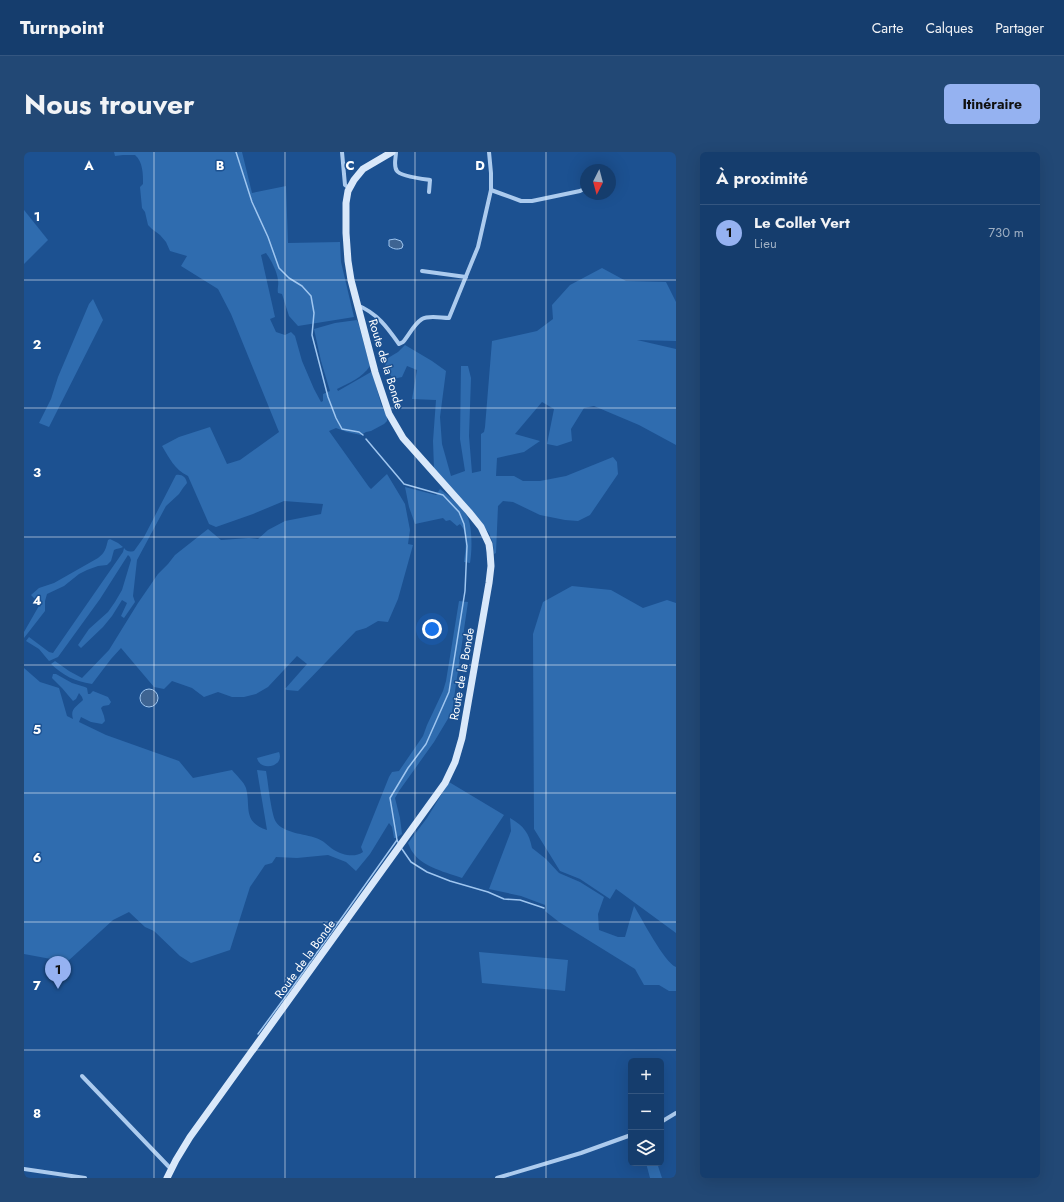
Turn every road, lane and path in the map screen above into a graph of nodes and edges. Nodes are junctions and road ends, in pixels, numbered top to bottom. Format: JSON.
{"nodes":[{"id":1,"x":342,"y":152,"type":"edge"},
{"id":2,"x":392,"y":152,"type":"edge"},
{"id":3,"x":396,"y":152,"type":"edge"},
{"id":4,"x":489,"y":152,"type":"edge"},
{"id":5,"x":345,"y":179,"type":"junction"},
{"id":6,"x":354,"y":180,"type":"junction"},
{"id":7,"x":349,"y":188,"type":"junction"},
{"id":8,"x":491,"y":190,"type":"junction"},
{"id":9,"x":580,"y":190,"type":"edge"},
{"id":10,"x":429,"y":192,"type":"dead end"},
{"id":11,"x":422,"y":271,"type":"dead end"},
{"id":12,"x":466,"y":277,"type":"junction"},
{"id":13,"x":357,"y":305,"type":"junction"},
{"id":14,"x":82,"y":1076,"type":"dead end"},
{"id":15,"x":676,"y":1113,"type":"edge"},
{"id":16,"x":664,"y":1120,"type":"edge"},
{"id":17,"x":628,"y":1136,"type":"edge"},
{"id":18,"x":24,"y":1169,"type":"edge"},
{"id":19,"x":169,"y":1173,"type":"edge"},
{"id":20,"x":86,"y":1178,"type":"edge"},
{"id":21,"x":497,"y":1178,"type":"edge"}],
"edges":[{"from":1,"to":5,"type":"street"},
{"from":2,"to":6,"type":"main road","name":"Route de la Bonde"},
{"from":3,"to":10,"type":"street"},
{"from":4,"to":8,"type":"street"},
{"from":5,"to":6,"type":"street"},
{"from":5,"to":7,"type":"street"},
{"from":6,"to":7,"type":"main road","name":"Route de la Bonde"},
{"from":7,"to":13,"type":"main road","name":"Route de la Bonde"},
{"from":8,"to":9,"type":"street"},
{"from":8,"to":12,"type":"street"},
{"from":11,"to":12,"type":"street"},
{"from":12,"to":13,"type":"street"},
{"from":13,"to":19,"type":"main road","name":"Route de la Bonde"},
{"from":14,"to":19,"type":"street"},
{"from":15,"to":16,"type":"street"},
{"from":17,"to":21,"type":"street"},
{"from":18,"to":20,"type":"street"}]}
